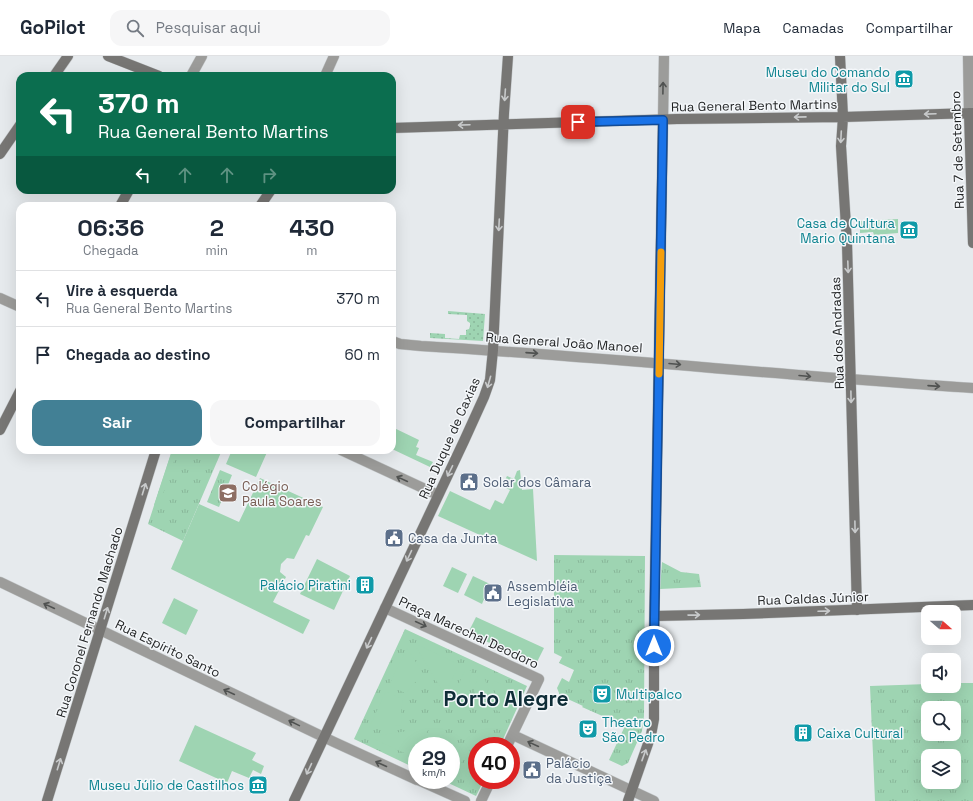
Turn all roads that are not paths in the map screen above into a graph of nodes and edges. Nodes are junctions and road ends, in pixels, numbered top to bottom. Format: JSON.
{"nodes":[{"id":1,"x":68,"y":56,"type":"edge"},
{"id":2,"x":108,"y":56,"type":"edge"},
{"id":3,"x":202,"y":56,"type":"edge"},
{"id":4,"x":334,"y":56,"type":"edge"},
{"id":5,"x":508,"y":56,"type":"edge"},
{"id":6,"x":664,"y":56,"type":"edge"},
{"id":7,"x":840,"y":56,"type":"edge"},
{"id":8,"x":968,"y":56,"type":"edge"},
{"id":9,"x":57,"y":72,"type":"edge"},
{"id":10,"x":149,"y":72,"type":"edge"},
{"id":11,"x":193,"y":72,"type":"edge"},
{"id":12,"x":327,"y":72,"type":"edge"},
{"id":13,"x":971,"y":113,"type":"edge"},
{"id":14,"x":843,"y":117,"type":"junction"},
{"id":15,"x":663,"y":120,"type":"junction"},
{"id":16,"x":503,"y":124,"type":"junction"},
{"id":17,"x":396,"y":128,"type":"edge"},
{"id":18,"x":16,"y":131,"type":"edge"},
{"id":19,"x":0,"y":154,"type":"edge"},
{"id":20,"x":973,"y":238,"type":"edge"},
{"id":21,"x":973,"y":243,"type":"edge"},
{"id":22,"x":0,"y":298,"type":"edge"},
{"id":23,"x":16,"y":305,"type":"edge"},
{"id":24,"x":396,"y":342,"type":"edge"},
{"id":25,"x":493,"y":350,"type":"junction"},
{"id":26,"x":660,"y":363,"type":"junction"},
{"id":27,"x":851,"y":380,"type":"junction"},
{"id":28,"x":973,"y":388,"type":"edge"},
{"id":29,"x":16,"y":399,"type":"edge"},
{"id":30,"x":0,"y":430,"type":"edge"},
{"id":31,"x":155,"y":454,"type":"edge"},
{"id":32,"x":350,"y":454,"type":"edge"},
{"id":33,"x":438,"y":495,"type":"junction"},
{"id":34,"x":0,"y":582,"type":"edge"},
{"id":35,"x":973,"y":605,"type":"edge"},
{"id":36,"x":385,"y":608,"type":"junction"},
{"id":37,"x":857,"y":610,"type":"junction"},
{"id":38,"x":655,"y":616,"type":"junction"},
{"id":39,"x":101,"y":630,"type":"junction"},
{"id":40,"x":513,"y":735,"type":"joint"},
{"id":41,"x":324,"y":738,"type":"junction"},
{"id":42,"x":408,"y":776,"type":"edge"},
{"id":43,"x":438,"y":789,"type":"edge"},
{"id":44,"x":487,"y":789,"type":"edge"},
{"id":45,"x":630,"y":796,"type":"edge"},
{"id":46,"x":47,"y":801,"type":"edge"},
{"id":47,"x":294,"y":801,"type":"edge"},
{"id":48,"x":465,"y":801,"type":"edge"},
{"id":49,"x":481,"y":801,"type":"edge"},
{"id":50,"x":654,"y":801,"type":"edge"}],
"edges":[{"from":1,"to":9,"type":"street"},
{"from":2,"to":10,"type":"street"},
{"from":3,"to":11,"type":"street"},
{"from":4,"to":12,"type":"street"},
{"from":5,"to":16,"type":"street","name":"Rua Duque de Caxias","one_way":true},
{"from":15,"to":6,"type":"street","one_way":true},
{"from":7,"to":14,"type":"street","name":"Rua dos Andradas"},
{"from":8,"to":13,"type":"street","name":"Rua 7 de Setembro"},
{"from":13,"to":14,"type":"street","name":"Rua General Bento Martins","one_way":true},
{"from":13,"to":20,"type":"street","name":"Rua 7 de Setembro"},
{"from":14,"to":15,"type":"street","name":"Rua General Bento Martins","one_way":true},
{"from":14,"to":27,"type":"street","name":"Rua dos Andradas","one_way":true},
{"from":15,"to":16,"type":"street","name":"Rua General Bento Martins"},
{"from":15,"to":26,"type":"street"},
{"from":16,"to":17,"type":"street","name":"Rua General Bento Martins","one_way":true},
{"from":16,"to":25,"type":"street","name":"Rua Duque de Caxias","one_way":true},
{"from":18,"to":19,"type":"street"},
{"from":20,"to":21,"type":"street","name":"Rua 7 de Setembro"},
{"from":22,"to":23,"type":"street"},
{"from":24,"to":25,"type":"street","name":"Rua General João Manoel"},
{"from":25,"to":26,"type":"street","name":"Rua General João Manoel","one_way":true},
{"from":25,"to":33,"type":"street","name":"Rua Duque de Caxias","one_way":true},
{"from":26,"to":27,"type":"street","name":"Rua General João Manoel","one_way":true},
{"from":26,"to":38,"type":"street"},
{"from":27,"to":28,"type":"street","name":"Rua General João Manoel","one_way":true},
{"from":27,"to":37,"type":"street","name":"Rua dos Andradas","one_way":true},
{"from":29,"to":30,"type":"street"},
{"from":39,"to":31,"type":"street","name":"Rua Coronel Fernando Machado","one_way":true},
{"from":33,"to":32,"type":"street","one_way":true},
{"from":33,"to":36,"type":"street","name":"Rua Duque de Caxias","one_way":true},
{"from":39,"to":34,"type":"street","name":"Rua Espírito Santo","one_way":true},
{"from":35,"to":37,"type":"street","name":"Rua Caldas Júnior"},
{"from":36,"to":40,"type":"street","name":"Praça Marechal Deodoro","one_way":true},
{"from":36,"to":41,"type":"street","name":"Rua Duque de Caxias","one_way":true},
{"from":38,"to":37,"type":"street","name":"Rua Caldas Júnior","one_way":true},
{"from":45,"to":38,"type":"street","one_way":true},
{"from":41,"to":39,"type":"street","name":"Rua Espírito Santo","one_way":true},
{"from":46,"to":39,"type":"street","name":"Rua Coronel Fernando Machado","one_way":true},
{"from":45,"to":40,"type":"street","one_way":true},
{"from":42,"to":41,"type":"street","one_way":true},
{"from":41,"to":47,"type":"street","name":"Rua Duque de Caxias","one_way":true},
{"from":43,"to":48,"type":"street"},
{"from":44,"to":49,"type":"street"},
{"from":45,"to":50,"type":"street"}]}
